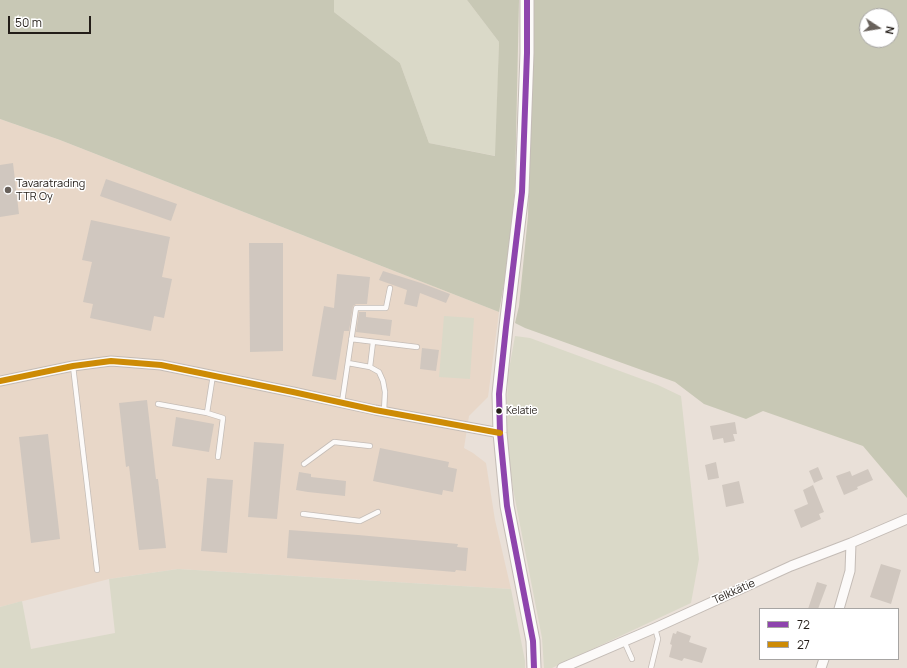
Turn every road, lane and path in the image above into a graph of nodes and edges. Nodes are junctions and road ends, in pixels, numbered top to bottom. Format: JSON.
{"nodes":[{"id":1,"x":527,"y":0,"type":"edge"},
{"id":2,"x":390,"y":288,"type":"dead end"},
{"id":3,"x":351,"y":339,"type":"junction"},
{"id":4,"x":374,"y":342,"type":"junction"},
{"id":5,"x":417,"y":347,"type":"dead end"},
{"id":6,"x":348,"y":363,"type":"junction"},
{"id":7,"x":73,"y":366,"type":"junction"},
{"id":8,"x":370,"y":367,"type":"junction"},
{"id":9,"x":213,"y":375,"type":"junction"},
{"id":10,"x":0,"y":381,"type":"edge"},
{"id":11,"x":342,"y":402,"type":"junction"},
{"id":12,"x":158,"y":404,"type":"dead end"},
{"id":13,"x":384,"y":411,"type":"junction"},
{"id":14,"x":207,"y":413,"type":"junction"},
{"id":15,"x":500,"y":433,"type":"junction"},
{"id":16,"x":370,"y":446,"type":"dead end"},
{"id":17,"x":218,"y":457,"type":"dead end"},
{"id":18,"x":304,"y":464,"type":"dead end"},
{"id":19,"x":378,"y":512,"type":"dead end"},
{"id":20,"x":303,"y":514,"type":"dead end"},
{"id":21,"x":906,"y":520,"type":"edge"},
{"id":22,"x":851,"y":543,"type":"junction"},
{"id":23,"x":97,"y":570,"type":"dead end"},
{"id":24,"x":840,"y":608,"type":"edge"},
{"id":25,"x":655,"y":628,"type":"junction"},
{"id":26,"x":624,"y":641,"type":"junction"},
{"id":27,"x":632,"y":659,"type":"dead end"},
{"id":28,"x":534,"y":668,"type":"edge"},
{"id":29,"x":562,"y":668,"type":"edge"},
{"id":30,"x":651,"y":668,"type":"edge"}],
"edges":[{"from":1,"to":15,"type":"main road"},
{"from":2,"to":3,"type":"lane"},
{"from":3,"to":4,"type":"lane"},
{"from":3,"to":6,"type":"lane"},
{"from":4,"to":5,"type":"lane"},
{"from":4,"to":8,"type":"lane"},
{"from":6,"to":8,"type":"lane"},
{"from":6,"to":11,"type":"lane"},
{"from":7,"to":9,"type":"street"},
{"from":7,"to":10,"type":"street"},
{"from":7,"to":23,"type":"lane"},
{"from":8,"to":13,"type":"lane"},
{"from":9,"to":11,"type":"street"},
{"from":9,"to":14,"type":"lane"},
{"from":11,"to":13,"type":"street"},
{"from":12,"to":14,"type":"lane"},
{"from":13,"to":15,"type":"street"},
{"from":14,"to":17,"type":"lane"},
{"from":15,"to":28,"type":"main road"},
{"from":16,"to":18,"type":"lane"},
{"from":19,"to":20,"type":"lane"},
{"from":21,"to":22,"type":"street","name":"Telkkätie"},
{"from":22,"to":24,"type":"street"},
{"from":22,"to":25,"type":"street","name":"Telkkätie"},
{"from":25,"to":26,"type":"street","name":"Telkkätie"},
{"from":25,"to":30,"type":"lane"},
{"from":26,"to":27,"type":"lane"},
{"from":26,"to":29,"type":"street","name":"Telkkätie"}]}
